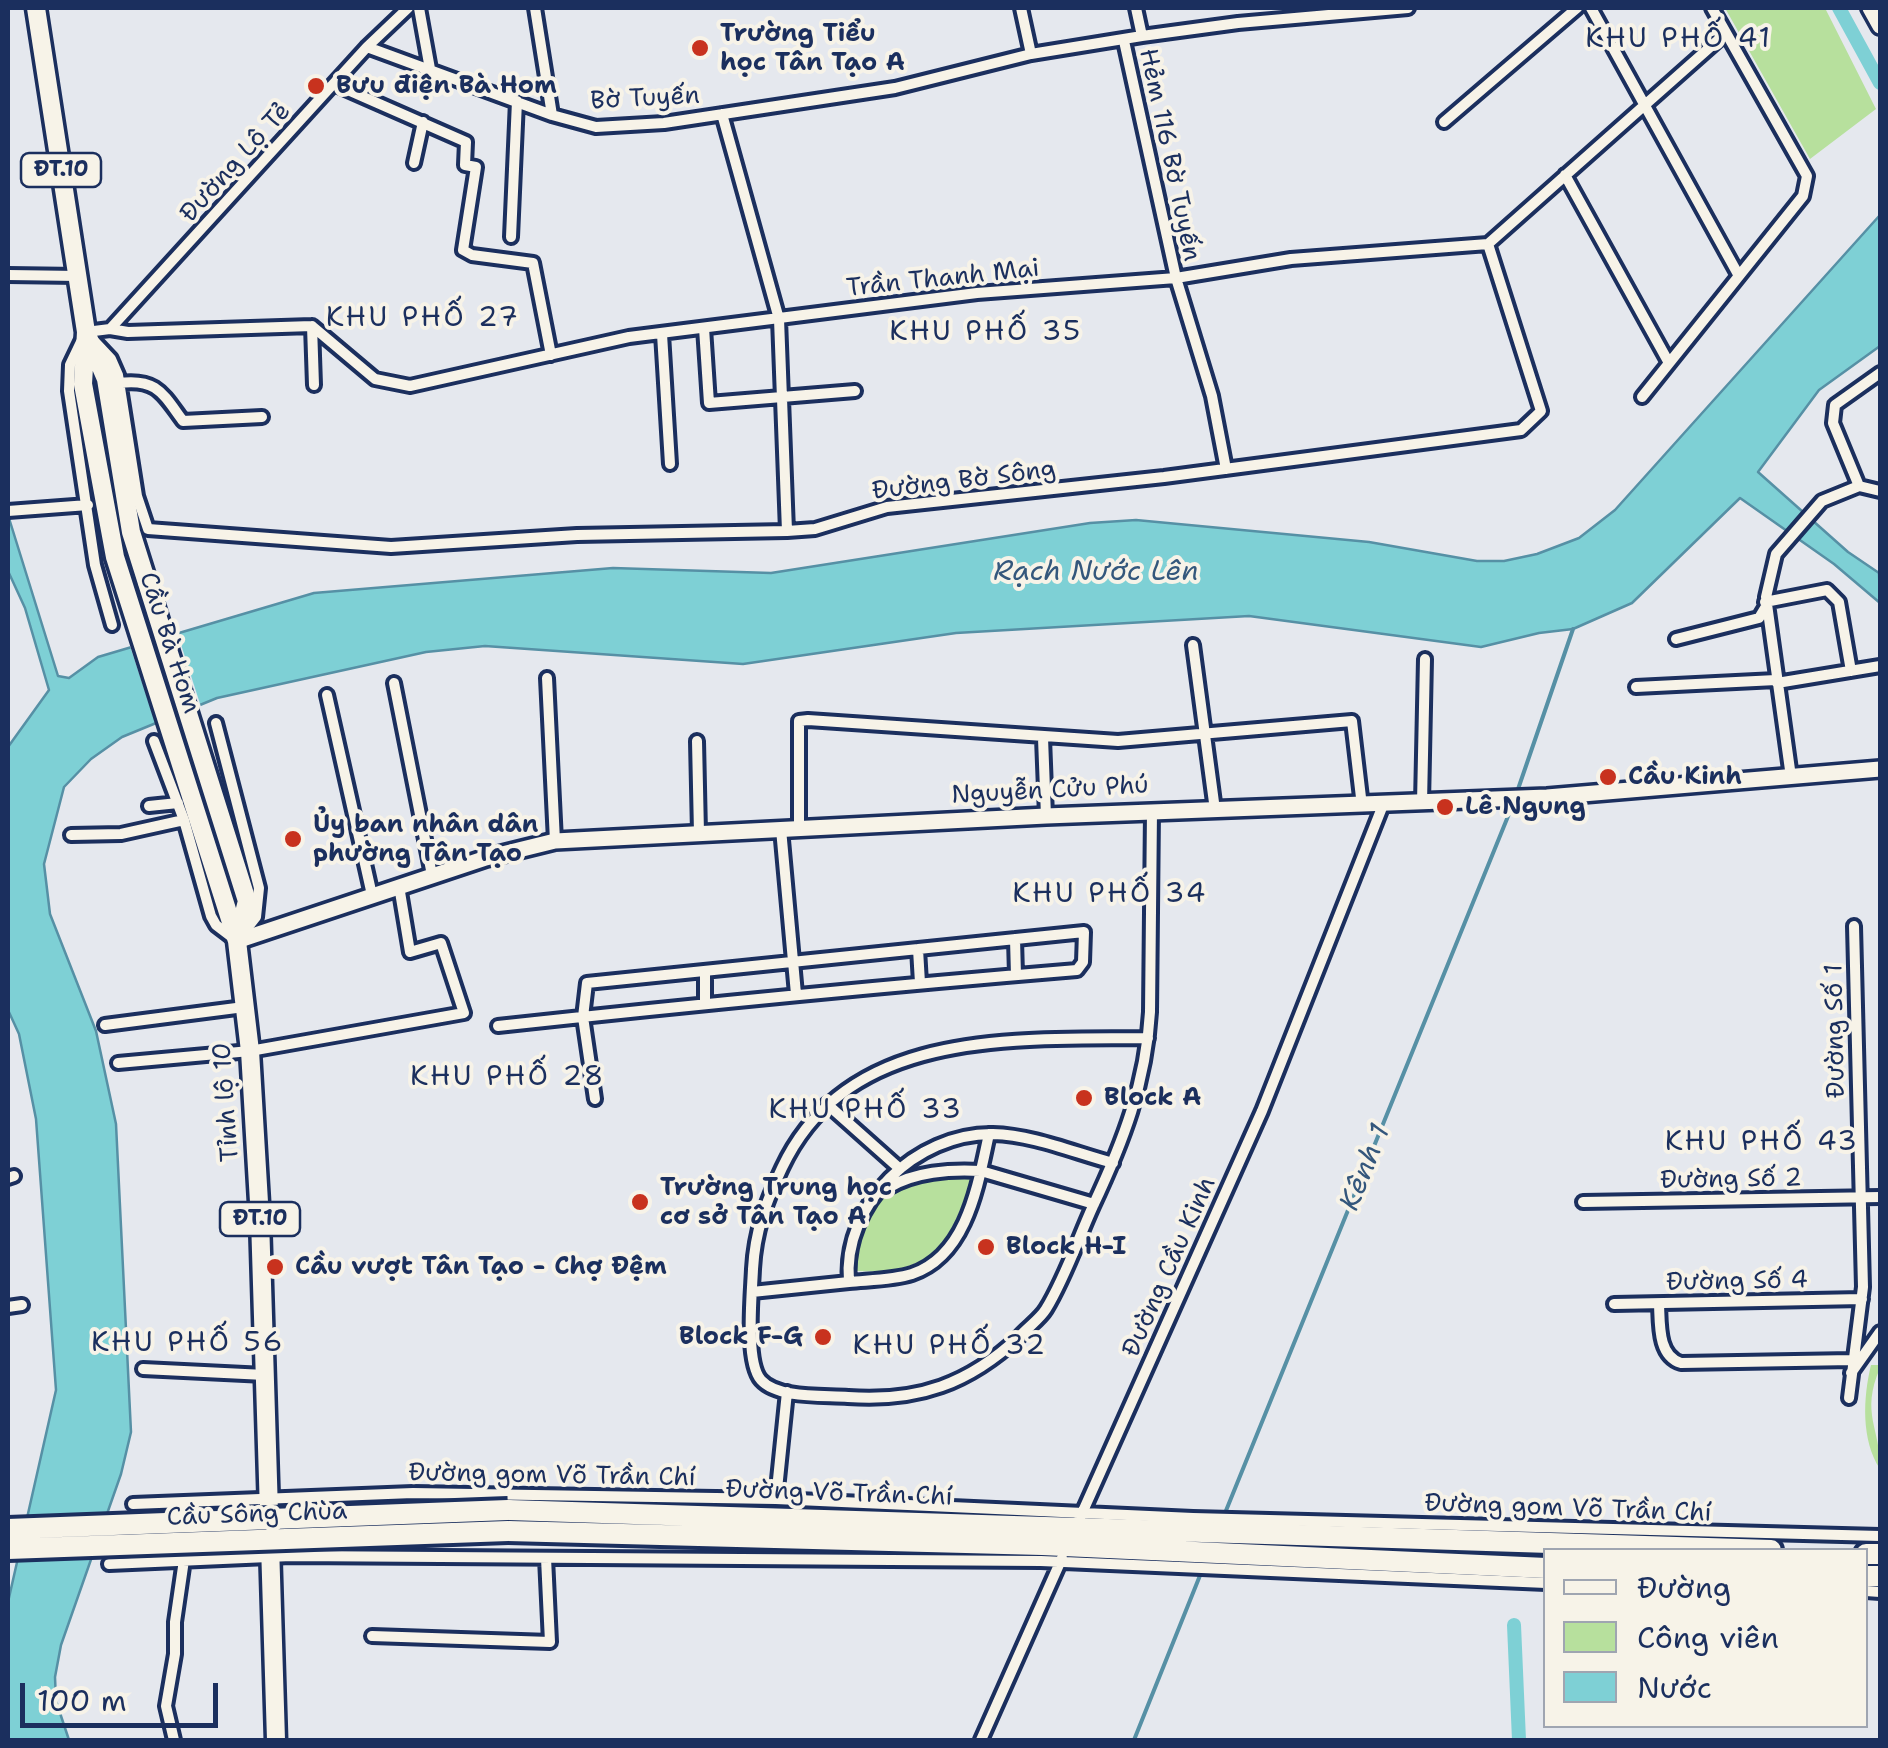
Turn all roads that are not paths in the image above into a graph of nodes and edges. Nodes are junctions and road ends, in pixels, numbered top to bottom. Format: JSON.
{"nodes":[{"id":1,"x":36,"y":8,"type":"edge"},
{"id":2,"x":408,"y":8,"type":"edge"},
{"id":3,"x":418,"y":8,"type":"edge"},
{"id":4,"x":534,"y":8,"type":"edge"},
{"id":5,"x":1021,"y":8,"type":"edge"},
{"id":6,"x":1136,"y":8,"type":"edge"},
{"id":7,"x":1236,"y":8,"type":"edge"},
{"id":8,"x":1408,"y":8,"type":"edge"},
{"id":9,"x":1577,"y":8,"type":"edge"},
{"id":10,"x":1591,"y":8,"type":"edge"},
{"id":11,"x":1712,"y":8,"type":"edge"},
{"id":12,"x":1870,"y":8,"type":"edge"},
{"id":13,"x":1238,"y":23,"type":"junction"},
{"id":14,"x":1880,"y":26,"type":"edge"},
{"id":15,"x":1726,"y":33,"type":"junction"},
{"id":16,"x":1142,"y":36,"type":"junction"},
{"id":17,"x":1124,"y":41,"type":"junction"},
{"id":18,"x":367,"y":47,"type":"junction"},
{"id":19,"x":1031,"y":54,"type":"junction"},
{"id":20,"x":430,"y":70,"type":"junction"},
{"id":21,"x":334,"y":84,"type":"junction"},
{"id":22,"x":517,"y":102,"type":"junction"},
{"id":23,"x":1645,"y":105,"type":"junction"},
{"id":24,"x":552,"y":114,"type":"junction"},
{"id":25,"x":722,"y":114,"type":"junction"},
{"id":26,"x":423,"y":122,"type":"junction"},
{"id":27,"x":1444,"y":122,"type":"dead end"},
{"id":28,"x":414,"y":163,"type":"dead end"},
{"id":29,"x":1565,"y":175,"type":"junction"},
{"id":30,"x":511,"y":236,"type":"dead end"},
{"id":31,"x":1488,"y":244,"type":"junction"},
{"id":32,"x":8,"y":275,"type":"edge"},
{"id":33,"x":78,"y":276,"type":"junction"},
{"id":34,"x":1739,"y":276,"type":"junction"},
{"id":35,"x":1176,"y":278,"type":"junction"},
{"id":36,"x":779,"y":318,"type":"junction"},
{"id":37,"x":312,"y":326,"type":"junction"},
{"id":38,"x":110,"y":328,"type":"junction"},
{"id":39,"x":704,"y":328,"type":"junction"},
{"id":40,"x":86,"y":332,"type":"junction"},
{"id":41,"x":662,"y":334,"type":"junction"},
{"id":42,"x":552,"y":355,"type":"junction"},
{"id":43,"x":1670,"y":363,"type":"junction"},
{"id":44,"x":1880,"y":373,"type":"edge"},
{"id":45,"x":112,"y":381,"type":"junction"},
{"id":46,"x":314,"y":385,"type":"dead end"},
{"id":47,"x":855,"y":391,"type":"dead end"},
{"id":48,"x":1642,"y":397,"type":"dead end"},
{"id":49,"x":782,"y":398,"type":"junction"},
{"id":50,"x":262,"y":417,"type":"dead end"},
{"id":51,"x":670,"y":464,"type":"dead end"},
{"id":52,"x":1226,"y":469,"type":"junction"},
{"id":53,"x":1859,"y":486,"type":"junction"},
{"id":54,"x":1880,"y":491,"type":"edge"},
{"id":55,"x":88,"y":505,"type":"junction"},
{"id":56,"x":12,"y":511,"type":"edge"},
{"id":57,"x":787,"y":531,"type":"junction"},
{"id":58,"x":1765,"y":604,"type":"junction"},
{"id":59,"x":112,"y":625,"type":"dead end"},
{"id":60,"x":1676,"y":639,"type":"dead end"},
{"id":61,"x":1193,"y":645,"type":"dead end"},
{"id":62,"x":1425,"y":659,"type":"dead end"},
{"id":63,"x":1880,"y":666,"type":"edge"},
{"id":64,"x":1852,"y":671,"type":"junction"},
{"id":65,"x":546,"y":678,"type":"dead end"},
{"id":66,"x":1777,"y":681,"type":"junction"},
{"id":67,"x":394,"y":683,"type":"dead end"},
{"id":68,"x":1636,"y":688,"type":"dead end"},
{"id":69,"x":326,"y":695,"type":"dead end"},
{"id":70,"x":216,"y":723,"type":"dead end"},
{"id":71,"x":1205,"y":733,"type":"junction"},
{"id":72,"x":1043,"y":738,"type":"junction"},
{"id":73,"x":154,"y":741,"type":"dead end"},
{"id":74,"x":697,"y":742,"type":"dead end"},
{"id":75,"x":1880,"y":769,"type":"edge"},
{"id":76,"x":1792,"y":778,"type":"junction"},
{"id":77,"x":1422,"y":803,"type":"junction"},
{"id":78,"x":178,"y":804,"type":"junction"},
{"id":79,"x":1382,"y":805,"type":"junction"},
{"id":80,"x":149,"y":806,"type":"dead end"},
{"id":81,"x":1362,"y":806,"type":"junction"},
{"id":82,"x":1216,"y":810,"type":"junction"},
{"id":83,"x":1152,"y":811,"type":"junction"},
{"id":84,"x":1046,"y":816,"type":"junction"},
{"id":85,"x":184,"y":820,"type":"junction"},
{"id":86,"x":799,"y":828,"type":"junction"},
{"id":87,"x":781,"y":829,"type":"junction"},
{"id":88,"x":699,"y":833,"type":"junction"},
{"id":89,"x":71,"y":835,"type":"dead end"},
{"id":90,"x":555,"y":841,"type":"junction"},
{"id":91,"x":432,"y":875,"type":"junction"},
{"id":92,"x":399,"y":886,"type":"junction"},
{"id":93,"x":372,"y":895,"type":"junction"},
{"id":94,"x":247,"y":901,"type":"joint"},
{"id":95,"x":229,"y":913,"type":"joint"},
{"id":96,"x":1854,"y":926,"type":"dead end"},
{"id":97,"x":1014,"y":939,"type":"junction"},
{"id":98,"x":237,"y":941,"type":"junction"},
{"id":99,"x":918,"y":949,"type":"junction"},
{"id":100,"x":792,"y":961,"type":"junction"},
{"id":101,"x":705,"y":971,"type":"junction"},
{"id":102,"x":1016,"y":975,"type":"junction"},
{"id":103,"x":920,"y":983,"type":"junction"},
{"id":104,"x":796,"y":994,"type":"junction"},
{"id":105,"x":705,"y":1004,"type":"junction"},
{"id":106,"x":244,"y":1007,"type":"junction"},
{"id":107,"x":583,"y":1016,"type":"junction"},
{"id":108,"x":105,"y":1024,"type":"dead end"},
{"id":109,"x":498,"y":1026,"type":"dead end"},
{"id":110,"x":1148,"y":1038,"type":"junction"},
{"id":111,"x":250,"y":1051,"type":"junction"},
{"id":112,"x":118,"y":1063,"type":"dead end"},
{"id":113,"x":595,"y":1098,"type":"dead end"},
{"id":114,"x":826,"y":1104,"type":"junction"},
{"id":115,"x":989,"y":1134,"type":"junction"},
{"id":116,"x":1113,"y":1163,"type":"junction"},
{"id":117,"x":900,"y":1169,"type":"junction"},
{"id":118,"x":980,"y":1171,"type":"junction"},
{"id":119,"x":874,"y":1196,"type":"junction"},
{"id":120,"x":1880,"y":1197,"type":"edge"},
{"id":121,"x":1860,"y":1198,"type":"junction"},
{"id":122,"x":1583,"y":1202,"type":"dead end"},
{"id":123,"x":1094,"y":1204,"type":"junction"},
{"id":124,"x":849,"y":1282,"type":"junction"},
{"id":125,"x":752,"y":1292,"type":"junction"},
{"id":126,"x":1862,"y":1300,"type":"junction"},
{"id":127,"x":1614,"y":1304,"type":"dead end"},
{"id":128,"x":1659,"y":1304,"type":"junction"},
{"id":129,"x":22,"y":1305,"type":"dead end"},
{"id":130,"x":8,"y":1307,"type":"edge"},
{"id":131,"x":1880,"y":1332,"type":"edge"},
{"id":132,"x":1852,"y":1360,"type":"junction"},
{"id":133,"x":143,"y":1369,"type":"dead end"},
{"id":134,"x":264,"y":1374,"type":"junction"},
{"id":135,"x":1851,"y":1374,"type":"junction"},
{"id":136,"x":788,"y":1392,"type":"junction"},
{"id":137,"x":1849,"y":1398,"type":"dead end"},
{"id":138,"x":270,"y":1497,"type":"junction"},
{"id":139,"x":776,"y":1499,"type":"junction"},
{"id":140,"x":133,"y":1504,"type":"dead end"},
{"id":141,"x":508,"y":1520,"type":"junction"},
{"id":142,"x":8,"y":1528,"type":"edge"},
{"id":143,"x":1880,"y":1536,"type":"edge"},
{"id":144,"x":1071,"y":1537,"type":"junction"},
{"id":145,"x":1250,"y":1545,"type":"junction"},
{"id":146,"x":1563,"y":1548,"type":"edge"},
{"id":147,"x":8,"y":1549,"type":"edge"},
{"id":148,"x":1172,"y":1551,"type":"junction"},
{"id":149,"x":272,"y":1556,"type":"junction"},
{"id":150,"x":546,"y":1558,"type":"junction"},
{"id":151,"x":184,"y":1560,"type":"junction"},
{"id":152,"x":109,"y":1564,"type":"dead end"},
{"id":153,"x":1543,"y":1568,"type":"edge"},
{"id":154,"x":1543,"y":1584,"type":"edge"},
{"id":155,"x":372,"y":1636,"type":"dead end"},
{"id":156,"x":174,"y":1740,"type":"edge"},
{"id":157,"x":276,"y":1740,"type":"edge"},
{"id":158,"x":982,"y":1740,"type":"edge"}],
"edges":[{"from":1,"to":33,"type":"main road","number":"ĐT.10"},
{"from":2,"to":18,"type":"street","name":"Đường Lộ Tẻ"},
{"from":3,"to":20,"type":"street"},
{"from":4,"to":24,"type":"street"},
{"from":5,"to":19,"type":"street"},
{"from":6,"to":16,"type":"street"},
{"from":7,"to":13,"type":"street"},
{"from":8,"to":13,"type":"street","name":"Bờ Tuyến"},
{"from":9,"to":27,"type":"street"},
{"from":10,"to":23,"type":"street"},
{"from":11,"to":15,"type":"street"},
{"from":12,"to":14,"type":"main road"},
{"from":13,"to":16,"type":"street","name":"Bờ Tuyến"},
{"from":15,"to":23,"type":"street"},
{"from":15,"to":34,"type":"street"},
{"from":16,"to":17,"type":"street","name":"Bờ Tuyến"},
{"from":17,"to":19,"type":"street","name":"Bờ Tuyến"},
{"from":17,"to":35,"type":"street","name":"Hẻm 116 Bờ Tuyến"},
{"from":18,"to":20,"type":"street","name":"Bờ Tuyến"},
{"from":18,"to":21,"type":"street","name":"Đường Lộ Tẻ"},
{"from":19,"to":25,"type":"street","name":"Bờ Tuyến"},
{"from":20,"to":22,"type":"street","name":"Bờ Tuyến"},
{"from":21,"to":26,"type":"street"},
{"from":21,"to":38,"type":"street","name":"Đường Lộ Tẻ"},
{"from":22,"to":24,"type":"street","name":"Bờ Tuyến"},
{"from":22,"to":30,"type":"street"},
{"from":23,"to":29,"type":"street"},
{"from":23,"to":34,"type":"street"},
{"from":24,"to":25,"type":"street","name":"Bờ Tuyến"},
{"from":25,"to":36,"type":"street"},
{"from":26,"to":28,"type":"street"},
{"from":26,"to":42,"type":"street"},
{"from":29,"to":31,"type":"street"},
{"from":29,"to":43,"type":"street"},
{"from":31,"to":35,"type":"street","name":"Trần Thanh Mại"},
{"from":31,"to":52,"type":"street","name":"Đường Bờ Sông"},
{"from":32,"to":33,"type":"street"},
{"from":33,"to":40,"type":"main road","number":"ĐT.10"},
{"from":34,"to":43,"type":"street"},
{"from":35,"to":36,"type":"street","name":"Trần Thanh Mại"},
{"from":35,"to":52,"type":"street","name":"Hẻm 116 Bờ Tuyến"},
{"from":36,"to":39,"type":"street","name":"Trần Thanh Mại"},
{"from":36,"to":49,"type":"street"},
{"from":37,"to":38,"type":"street"},
{"from":37,"to":42,"type":"street","name":"Trần Thanh Mại"},
{"from":37,"to":46,"type":"street"},
{"from":38,"to":40,"type":"street"},
{"from":39,"to":41,"type":"street","name":"Trần Thanh Mại"},
{"from":39,"to":49,"type":"street"},
{"from":40,"to":45,"type":"main road","number":"ĐT.10"},
{"from":40,"to":55,"type":"street","number":"ĐT.10"},
{"from":40,"to":95,"type":"main road","name":"Cầu Bà Hom","number":"ĐT.10"},
{"from":41,"to":42,"type":"street","name":"Trần Thanh Mại"},
{"from":41,"to":51,"type":"street"},
{"from":43,"to":48,"type":"street"},
{"from":44,"to":53,"type":"street"},
{"from":45,"to":50,"type":"street"},
{"from":45,"to":57,"type":"street","name":"Đường Bờ Sông"},
{"from":45,"to":94,"type":"main road","name":"Cầu Bà Hom","number":"ĐT.10"},
{"from":47,"to":49,"type":"street"},
{"from":49,"to":57,"type":"street"},
{"from":52,"to":57,"type":"street","name":"Đường Bờ Sông"},
{"from":53,"to":54,"type":"street"},
{"from":53,"to":58,"type":"street"},
{"from":55,"to":56,"type":"street"},
{"from":55,"to":59,"type":"street","number":"ĐT.10"},
{"from":58,"to":60,"type":"street"},
{"from":58,"to":64,"type":"street"},
{"from":58,"to":66,"type":"street"},
{"from":61,"to":71,"type":"street"},
{"from":62,"to":77,"type":"street"},
{"from":63,"to":64,"type":"street"},
{"from":64,"to":66,"type":"street"},
{"from":65,"to":90,"type":"street"},
{"from":66,"to":68,"type":"street"},
{"from":66,"to":76,"type":"street"},
{"from":67,"to":91,"type":"street"},
{"from":69,"to":93,"type":"street"},
{"from":70,"to":98,"type":"street"},
{"from":71,"to":72,"type":"street"},
{"from":71,"to":81,"type":"street"},
{"from":71,"to":82,"type":"street"},
{"from":72,"to":84,"type":"street"},
{"from":72,"to":86,"type":"street"},
{"from":73,"to":78,"type":"street"},
{"from":74,"to":88,"type":"street"},
{"from":75,"to":76,"type":"main road","name":"Nguyễn Cửu Phú"},
{"from":76,"to":77,"type":"main road","name":"Nguyễn Cửu Phú"},
{"from":77,"to":79,"type":"main road","name":"Nguyễn Cửu Phú"},
{"from":78,"to":80,"type":"street"},
{"from":78,"to":85,"type":"street"},
{"from":79,"to":81,"type":"main road","name":"Nguyễn Cửu Phú"},
{"from":79,"to":144,"type":"street","name":"Đường Cầu Kinh"},
{"from":81,"to":82,"type":"main road","name":"Nguyễn Cửu Phú"},
{"from":82,"to":83,"type":"main road","name":"Nguyễn Cửu Phú"},
{"from":83,"to":84,"type":"main road","name":"Nguyễn Cửu Phú"},
{"from":83,"to":110,"type":"street"},
{"from":84,"to":86,"type":"main road","name":"Nguyễn Cửu Phú"},
{"from":85,"to":89,"type":"street"},
{"from":85,"to":98,"type":"street"},
{"from":86,"to":87,"type":"main road","name":"Nguyễn Cửu Phú"},
{"from":87,"to":88,"type":"main road","name":"Nguyễn Cửu Phú"},
{"from":87,"to":100,"type":"street"},
{"from":88,"to":90,"type":"main road","name":"Nguyễn Cửu Phú"},
{"from":90,"to":91,"type":"main road","name":"Nguyễn Cửu Phú"},
{"from":91,"to":92,"type":"main road","name":"Nguyễn Cửu Phú"},
{"from":92,"to":93,"type":"main road","name":"Nguyễn Cửu Phú"},
{"from":92,"to":111,"type":"street"},
{"from":93,"to":98,"type":"main road","name":"Nguyễn Cửu Phú"},
{"from":94,"to":98,"type":"main road","name":"Tỉnh lộ 10","number":"ĐT.10"},
{"from":95,"to":98,"type":"main road","name":"Tỉnh lộ 10","number":"ĐT.10"},
{"from":96,"to":121,"type":"street","name":"Đường Số 1"},
{"from":97,"to":99,"type":"street"},
{"from":97,"to":102,"type":"street"},
{"from":97,"to":102,"type":"street"},
{"from":98,"to":106,"type":"main road","name":"Tỉnh lộ 10","number":"ĐT.10"},
{"from":99,"to":100,"type":"street"},
{"from":99,"to":103,"type":"street"},
{"from":100,"to":101,"type":"street"},
{"from":100,"to":104,"type":"street"},
{"from":101,"to":105,"type":"street"},
{"from":101,"to":107,"type":"street"},
{"from":102,"to":103,"type":"street"},
{"from":103,"to":104,"type":"street"},
{"from":104,"to":105,"type":"street"},
{"from":105,"to":107,"type":"street"},
{"from":106,"to":108,"type":"street"},
{"from":106,"to":111,"type":"main road","name":"Tỉnh lộ 10","number":"ĐT.10"},
{"from":107,"to":109,"type":"street"},
{"from":107,"to":113,"type":"street"},
{"from":110,"to":114,"type":"street"},
{"from":110,"to":116,"type":"street"},
{"from":111,"to":112,"type":"street"},
{"from":111,"to":134,"type":"main road","name":"Tỉnh lộ 10","number":"ĐT.10"},
{"from":114,"to":117,"type":"street"},
{"from":114,"to":125,"type":"street"},
{"from":115,"to":116,"type":"street"},
{"from":115,"to":117,"type":"street"},
{"from":115,"to":118,"type":"street"},
{"from":116,"to":123,"type":"street"},
{"from":117,"to":119,"type":"street"},
{"from":118,"to":119,"type":"street"},
{"from":118,"to":123,"type":"street"},
{"from":118,"to":124,"type":"street"},
{"from":119,"to":124,"type":"street"},
{"from":120,"to":121,"type":"street","name":"Đường Số 2"},
{"from":121,"to":122,"type":"street","name":"Đường Số 2"},
{"from":121,"to":126,"type":"street","name":"Đường Số 1"},
{"from":123,"to":136,"type":"street"},
{"from":124,"to":125,"type":"street"},
{"from":125,"to":136,"type":"street"},
{"from":126,"to":128,"type":"street","name":"Đường Số 4"},
{"from":126,"to":132,"type":"street","name":"Đường Số 1"},
{"from":127,"to":128,"type":"street","name":"Đường Số 4"},
{"from":128,"to":132,"type":"street"},
{"from":129,"to":130,"type":"street"},
{"from":131,"to":135,"type":"street"},
{"from":132,"to":135,"type":"street","name":"Đường Số 1"},
{"from":133,"to":134,"type":"street"},
{"from":134,"to":138,"type":"main road","name":"Tỉnh lộ 10","number":"ĐT.10"},
{"from":135,"to":137,"type":"street","name":"Đường Số 1"},
{"from":136,"to":139,"type":"street"},
{"from":138,"to":139,"type":"street","name":"Đường gom Võ Trần Chí"},
{"from":138,"to":140,"type":"street","name":"Đường gom Võ Trần Chí"},
{"from":138,"to":149,"type":"main road","name":"Tỉnh lộ 10","number":"ĐT.10"},
{"from":139,"to":144,"type":"street","name":"Đường gom Võ Trần Chí"},
{"from":141,"to":142,"type":"highway","name":"Cầu Sông Chùa","bridge":true},
{"from":141,"to":144,"type":"highway","name":"Đường Võ Trần Chí"},
{"from":141,"to":147,"type":"highway","name":"Cầu Sông Chùa","bridge":true},
{"from":143,"to":145,"type":"street","name":"Đường gom Võ Trần Chí"},
{"from":144,"to":145,"type":"street","name":"Đường gom Võ Trần Chí"},
{"from":144,"to":148,"type":"highway","name":"Đường Võ Trần Chí"},
{"from":144,"to":148,"type":"street","name":"Đường gom Võ Trần Chí"},
{"from":144,"to":150,"type":"street","name":"Đường gom Võ Trần Chí"},
{"from":144,"to":158,"type":"street","name":"Đường Cầu Kinh"},
{"from":145,"to":146,"type":"highway"},
{"from":145,"to":148,"type":"highway","name":"Đường Võ Trần Chí"},
{"from":145,"to":148,"type":"street","name":"Đường gom Võ Trần Chí"},
{"from":145,"to":153,"type":"highway"},
{"from":145,"to":154,"type":"street"},
{"from":149,"to":150,"type":"street","name":"Đường gom Võ Trần Chí"},
{"from":149,"to":151,"type":"street","name":"Đường gom Võ Trần Chí"},
{"from":149,"to":157,"type":"main road","name":"Tỉnh lộ 10","number":"ĐT.10"},
{"from":150,"to":155,"type":"street"},
{"from":151,"to":152,"type":"street","name":"Đường gom Võ Trần Chí"},
{"from":151,"to":156,"type":"street"}]}
